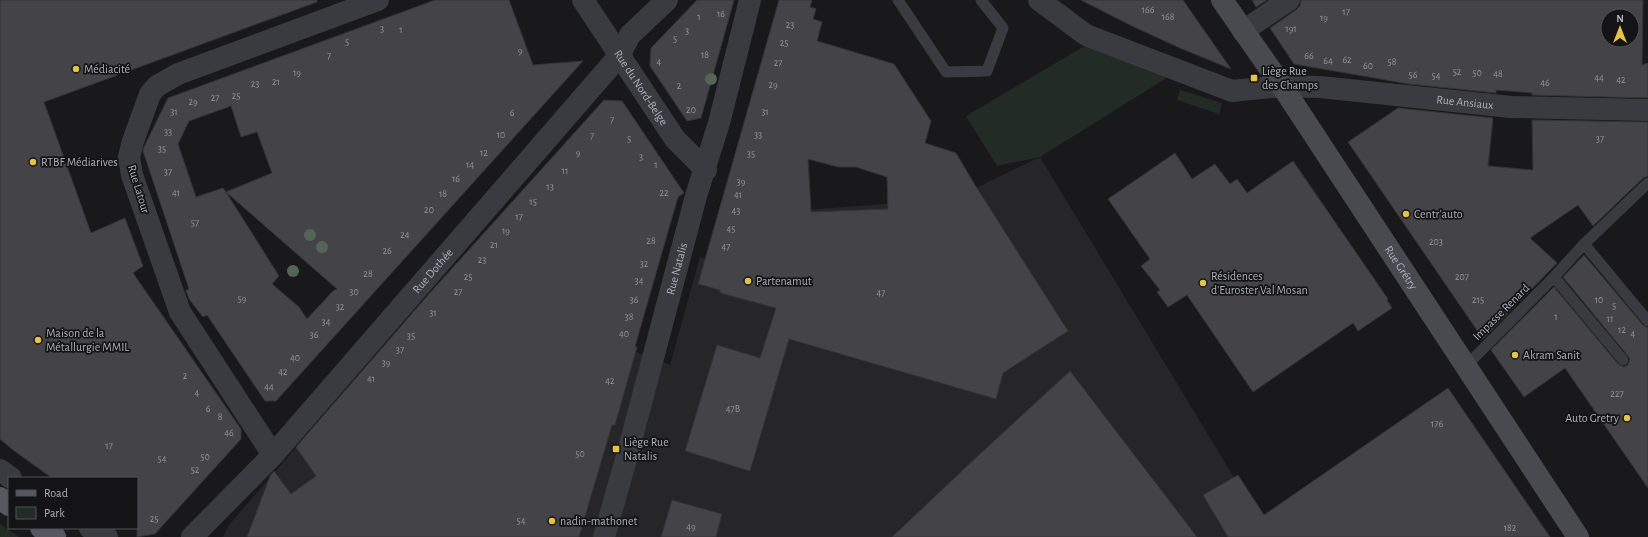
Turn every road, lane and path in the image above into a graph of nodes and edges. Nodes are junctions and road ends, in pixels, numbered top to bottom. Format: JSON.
{"nodes":[{"id":1,"x":378,"y":0,"type":"edge"},
{"id":2,"x":583,"y":0,"type":"edge"},
{"id":3,"x":667,"y":0,"type":"edge"},
{"id":4,"x":750,"y":0,"type":"edge"},
{"id":5,"x":898,"y":0,"type":"edge"},
{"id":6,"x":981,"y":0,"type":"edge"},
{"id":7,"x":1039,"y":0,"type":"edge"},
{"id":8,"x":1222,"y":0,"type":"edge"},
{"id":9,"x":1289,"y":0,"type":"edge"},
{"id":10,"x":1243,"y":31,"type":"junction"},
{"id":11,"x":619,"y":56,"type":"junction"},
{"id":12,"x":1282,"y":86,"type":"junction"},
{"id":13,"x":1648,"y":110,"type":"edge"},
{"id":14,"x":706,"y":170,"type":"junction"},
{"id":15,"x":1648,"y":183,"type":"edge"},
{"id":16,"x":1584,"y":244,"type":"junction"},
{"id":17,"x":1554,"y":277,"type":"junction"},
{"id":18,"x":1648,"y":321,"type":"edge"},
{"id":19,"x":1623,"y":360,"type":"dead end"},
{"id":20,"x":1466,"y":366,"type":"junction"},
{"id":21,"x":273,"y":455,"type":"junction"},
{"id":22,"x":0,"y":470,"type":"edge"},
{"id":23,"x":10,"y":477,"type":"edge"},
{"id":24,"x":0,"y":498,"type":"edge"},
{"id":25,"x":8,"y":504,"type":"edge"},
{"id":26,"x":43,"y":529,"type":"edge"},
{"id":27,"x":92,"y":529,"type":"edge"},
{"id":28,"x":55,"y":537,"type":"edge"},
{"id":29,"x":107,"y":537,"type":"edge"},
{"id":30,"x":192,"y":537,"type":"edge"},
{"id":31,"x":604,"y":537,"type":"edge"},
{"id":32,"x":1578,"y":537,"type":"edge"}],
"edges":[{"from":1,"to":21,"type":"street","name":"Rue Latour"},
{"from":2,"to":11,"type":"street","name":"Rue du Nord-Belge"},
{"from":3,"to":11,"type":"street","name":"Rue Dothée"},
{"from":4,"to":14,"type":"street","name":"Rue Natalis"},
{"from":5,"to":6,"type":"lane"},
{"from":7,"to":12,"type":"street","name":"Rue Ansiaux"},
{"from":8,"to":10,"type":"street","name":"Rue Grétry"},
{"from":9,"to":10,"type":"street"},
{"from":10,"to":12,"type":"street","name":"Rue Grétry"},
{"from":11,"to":14,"type":"street","name":"Rue du Nord-Belge"},
{"from":11,"to":21,"type":"street","name":"Rue Dothée"},
{"from":12,"to":13,"type":"street","name":"Rue Ansiaux"},
{"from":12,"to":20,"type":"street","name":"Rue Grétry"},
{"from":14,"to":31,"type":"street","name":"Rue Natalis"},
{"from":15,"to":16,"type":"lane","name":"Impasse Renard"},
{"from":16,"to":17,"type":"lane","name":"Impasse Renard"},
{"from":16,"to":18,"type":"lane"},
{"from":17,"to":19,"type":"lane"},
{"from":17,"to":20,"type":"lane","name":"Impasse Renard"},
{"from":20,"to":32,"type":"street","name":"Rue Grétry"},
{"from":21,"to":30,"type":"street","name":"Rue Dothée"},
{"from":22,"to":23,"type":"street"},
{"from":24,"to":25,"type":"main road"},
{"from":26,"to":28,"type":"main road"},
{"from":27,"to":29,"type":"street"}]}
